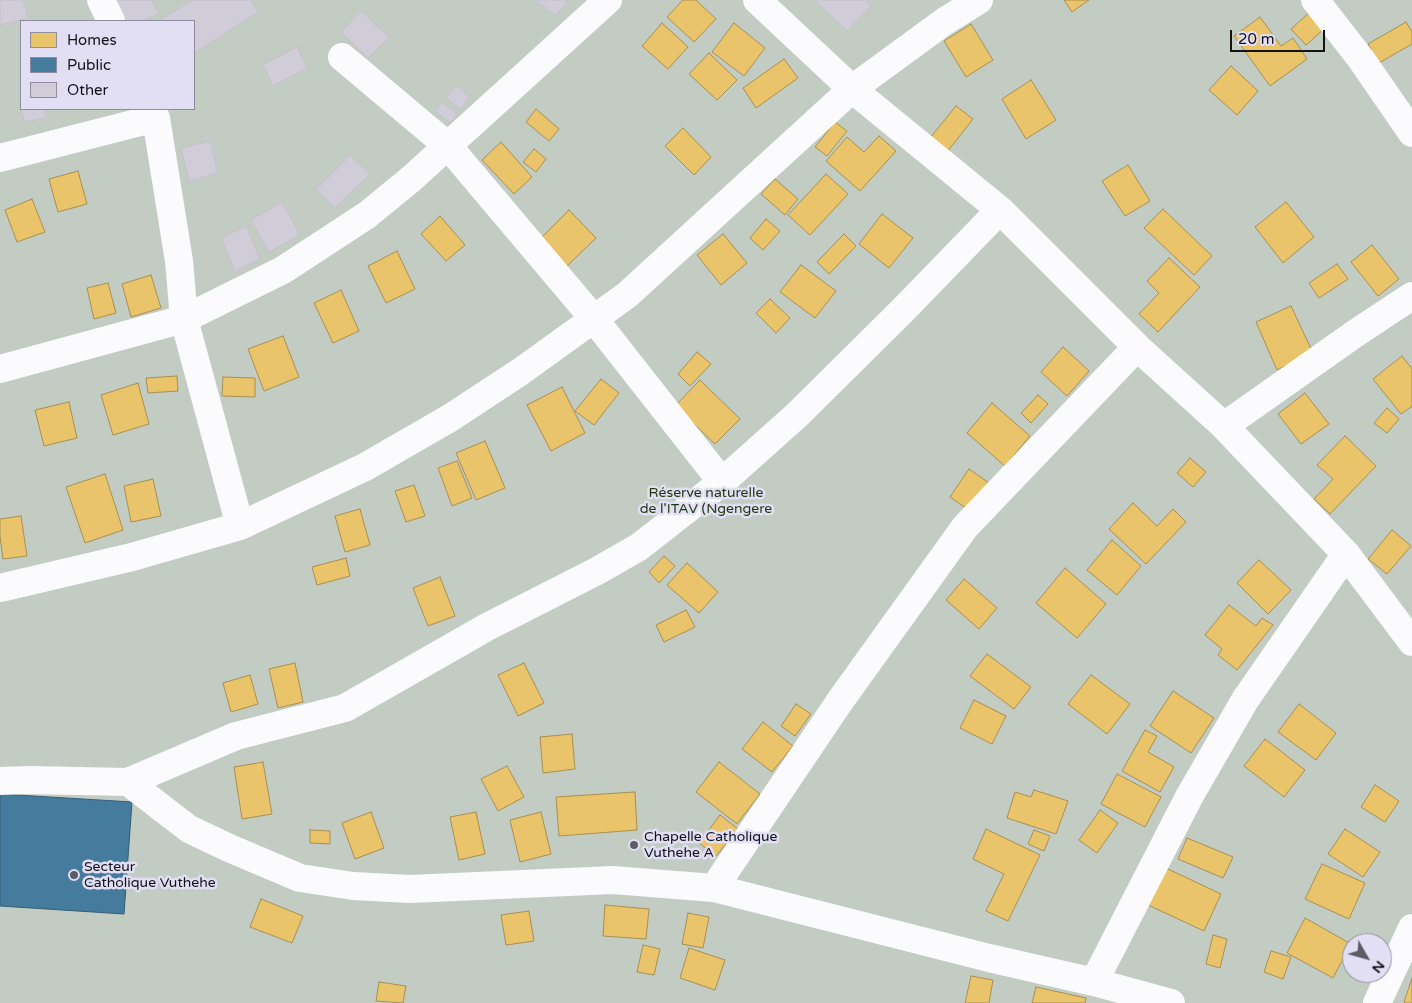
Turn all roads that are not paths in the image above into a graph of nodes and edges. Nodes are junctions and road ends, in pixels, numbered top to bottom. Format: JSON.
{"nodes":[{"id":1,"x":101,"y":0,"type":"edge"},
{"id":2,"x":608,"y":0,"type":"edge"},
{"id":3,"x":758,"y":0,"type":"edge"},
{"id":4,"x":979,"y":0,"type":"edge"},
{"id":5,"x":1315,"y":0,"type":"edge"},
{"id":6,"x":111,"y":20,"type":"edge"},
{"id":7,"x":342,"y":57,"type":"dead end"},
{"id":8,"x":852,"y":89,"type":"junction"},
{"id":9,"x":154,"y":113,"type":"edge"},
{"id":10,"x":1412,"y":133,"type":"edge"},
{"id":11,"x":448,"y":146,"type":"junction"},
{"id":12,"x":0,"y":158,"type":"edge"},
{"id":13,"x":1000,"y":210,"type":"junction"},
{"id":14,"x":1412,"y":296,"type":"edge"},
{"id":15,"x":184,"y":319,"type":"junction"},
{"id":16,"x":594,"y":319,"type":"junction"},
{"id":17,"x":1136,"y":347,"type":"junction"},
{"id":18,"x":0,"y":369,"type":"edge"},
{"id":19,"x":1224,"y":426,"type":"junction"},
{"id":20,"x":722,"y":482,"type":"junction"},
{"id":21,"x":240,"y":526,"type":"junction"},
{"id":22,"x":1346,"y":554,"type":"junction"},
{"id":23,"x":0,"y":588,"type":"edge"},
{"id":24,"x":1412,"y":642,"type":"edge"},
{"id":25,"x":0,"y":781,"type":"edge"},
{"id":26,"x":128,"y":782,"type":"junction"},
{"id":27,"x":714,"y":888,"type":"junction"},
{"id":28,"x":1412,"y":928,"type":"edge"},
{"id":29,"x":1094,"y":982,"type":"junction"},
{"id":30,"x":1172,"y":1003,"type":"edge"},
{"id":31,"x":1377,"y":1003,"type":"edge"}],
"edges":[{"from":1,"to":6,"type":"street"},
{"from":2,"to":11,"type":"street"},
{"from":3,"to":8,"type":"street"},
{"from":4,"to":8,"type":"street"},
{"from":5,"to":10,"type":"street"},
{"from":7,"to":11,"type":"street"},
{"from":8,"to":13,"type":"street"},
{"from":8,"to":16,"type":"street"},
{"from":9,"to":12,"type":"street"},
{"from":9,"to":15,"type":"street"},
{"from":11,"to":15,"type":"street"},
{"from":11,"to":16,"type":"street"},
{"from":13,"to":17,"type":"street"},
{"from":13,"to":20,"type":"street"},
{"from":14,"to":19,"type":"street"},
{"from":15,"to":18,"type":"street"},
{"from":15,"to":21,"type":"street"},
{"from":16,"to":20,"type":"street"},
{"from":16,"to":21,"type":"street"},
{"from":17,"to":19,"type":"street"},
{"from":17,"to":27,"type":"street"},
{"from":19,"to":22,"type":"street"},
{"from":20,"to":26,"type":"street"},
{"from":21,"to":23,"type":"street"},
{"from":22,"to":24,"type":"street"},
{"from":22,"to":29,"type":"street"},
{"from":25,"to":26,"type":"street"},
{"from":26,"to":27,"type":"street"},
{"from":27,"to":29,"type":"street"},
{"from":28,"to":31,"type":"street"},
{"from":29,"to":30,"type":"street"}]}
